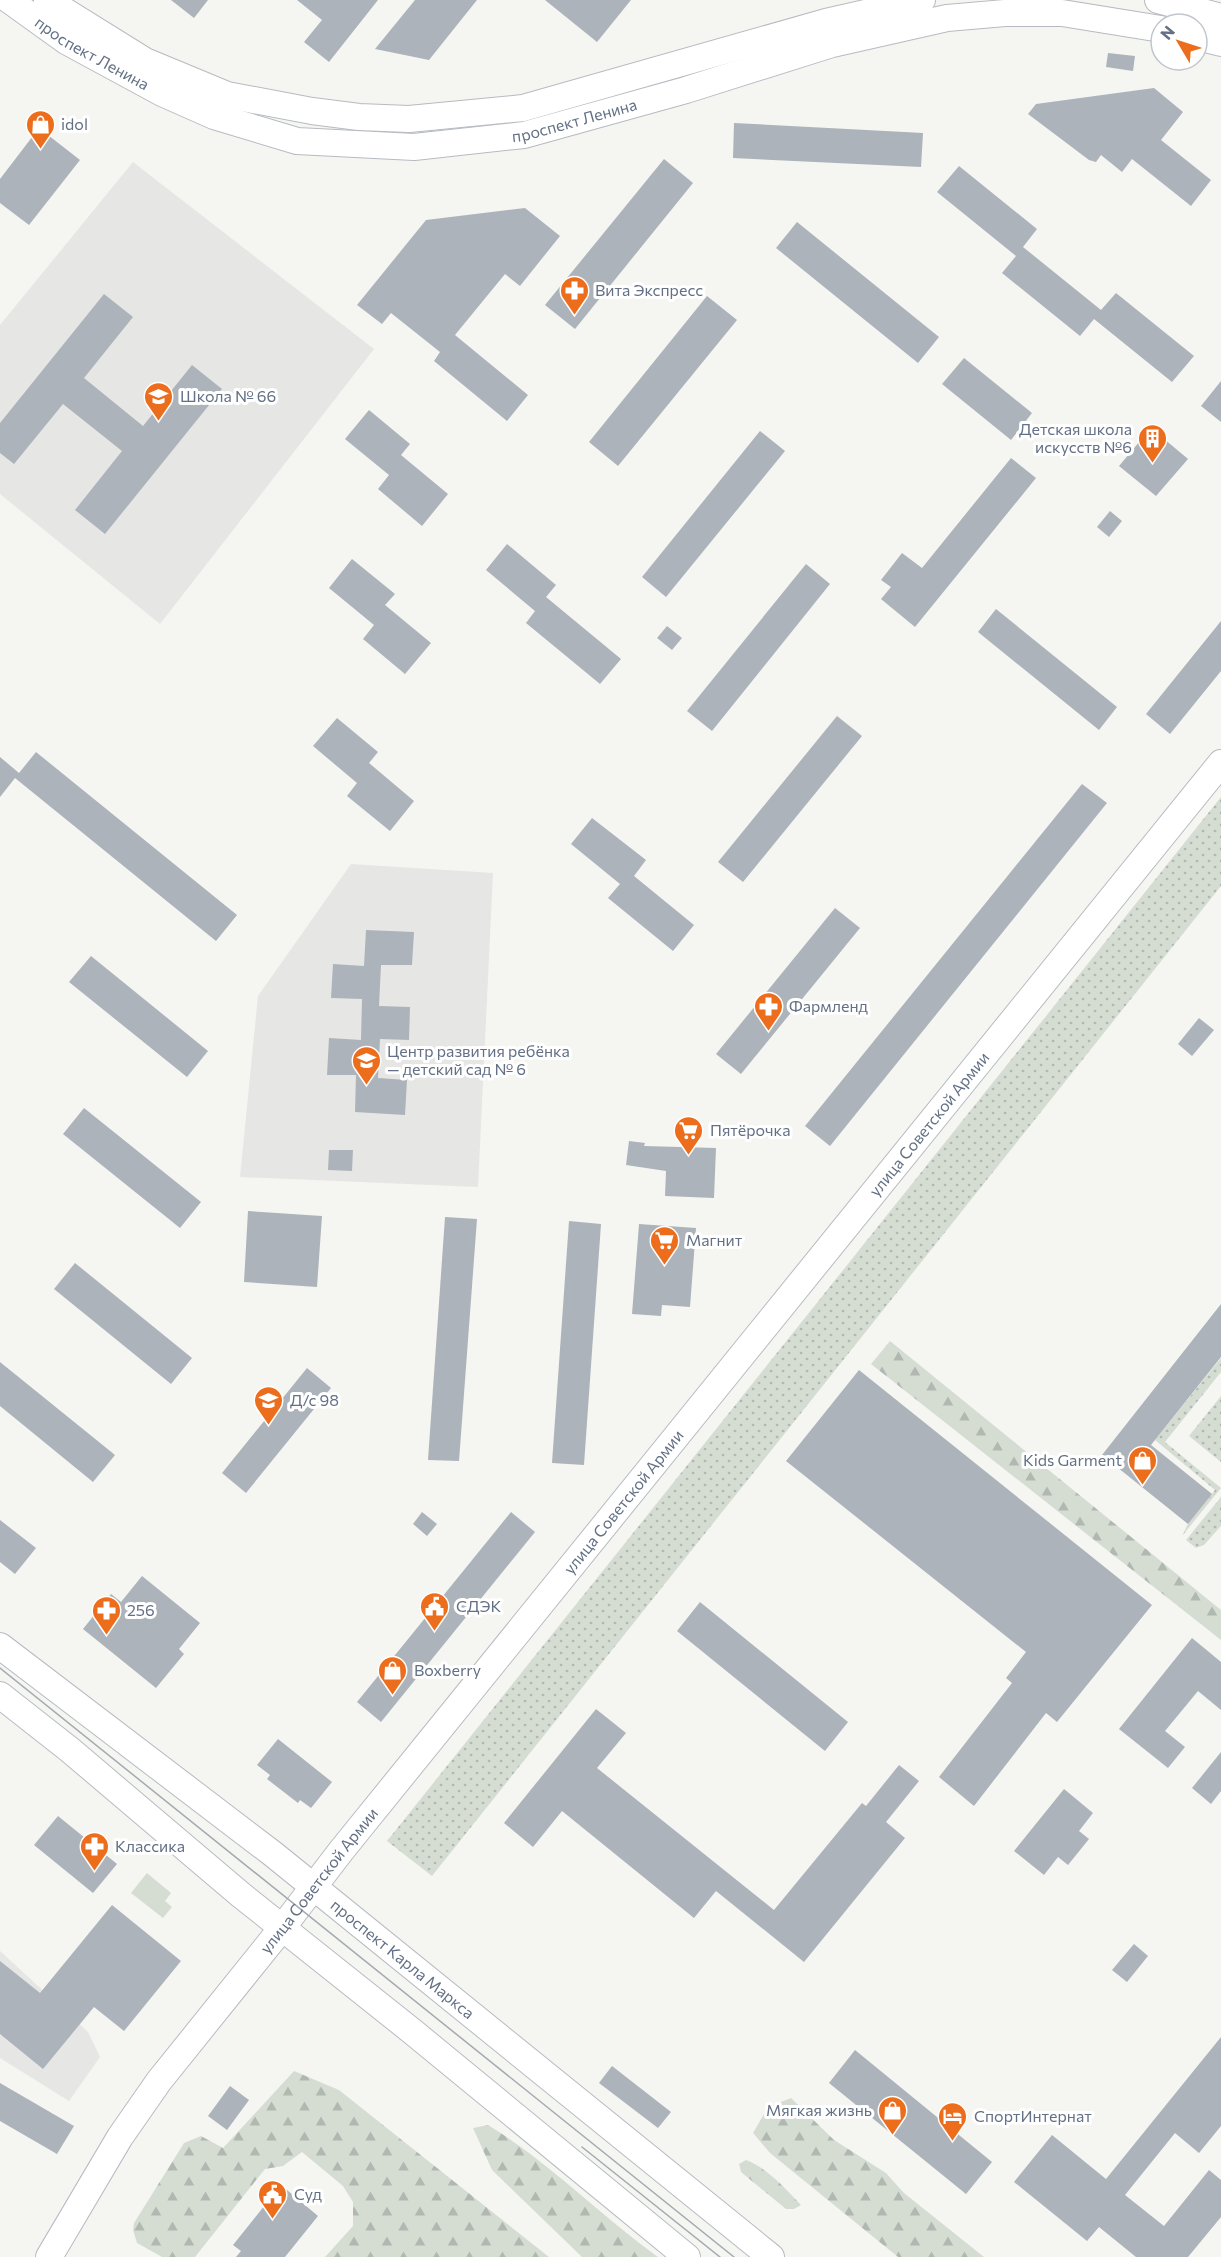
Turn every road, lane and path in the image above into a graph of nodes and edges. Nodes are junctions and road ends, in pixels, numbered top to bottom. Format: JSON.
{"nodes":[{"id":1,"x":9,"y":0,"type":"edge"},
{"id":2,"x":47,"y":0,"type":"edge"},
{"id":3,"x":922,"y":0,"type":"edge"},
{"id":4,"x":1158,"y":0,"type":"edge"},
{"id":5,"x":1221,"y":17,"type":"edge"},
{"id":6,"x":1149,"y":27,"type":"edge"},
{"id":7,"x":1221,"y":763,"type":"edge"},
{"id":8,"x":0,"y":1646,"type":"edge"},
{"id":9,"x":0,"y":1695,"type":"edge"},
{"id":10,"x":313,"y":1888,"type":"junction"},
{"id":11,"x":282,"y":1928,"type":"junction"},
{"id":12,"x":49,"y":2257,"type":"edge"},
{"id":13,"x":687,"y":2257,"type":"edge"},
{"id":14,"x":771,"y":2257,"type":"edge"}],
"edges":[{"from":1,"to":6,"type":"main road","name":"проспект Ленина"},
{"from":2,"to":3,"type":"main road","name":"проспект Ленина"},
{"from":4,"to":5,"type":"main road"},
{"from":7,"to":10,"type":"main road","name":"улица Советской Армии"},
{"from":8,"to":10,"type":"main road","name":"проспект Карла Маркса"},
{"from":9,"to":11,"type":"main road"},
{"from":10,"to":11,"type":"main road","name":"улица Советской Армии"},
{"from":10,"to":14,"type":"main road","name":"проспект Карла Маркса"},
{"from":11,"to":12,"type":"main road","name":"улица Советской Армии"},
{"from":11,"to":13,"type":"main road"}]}
